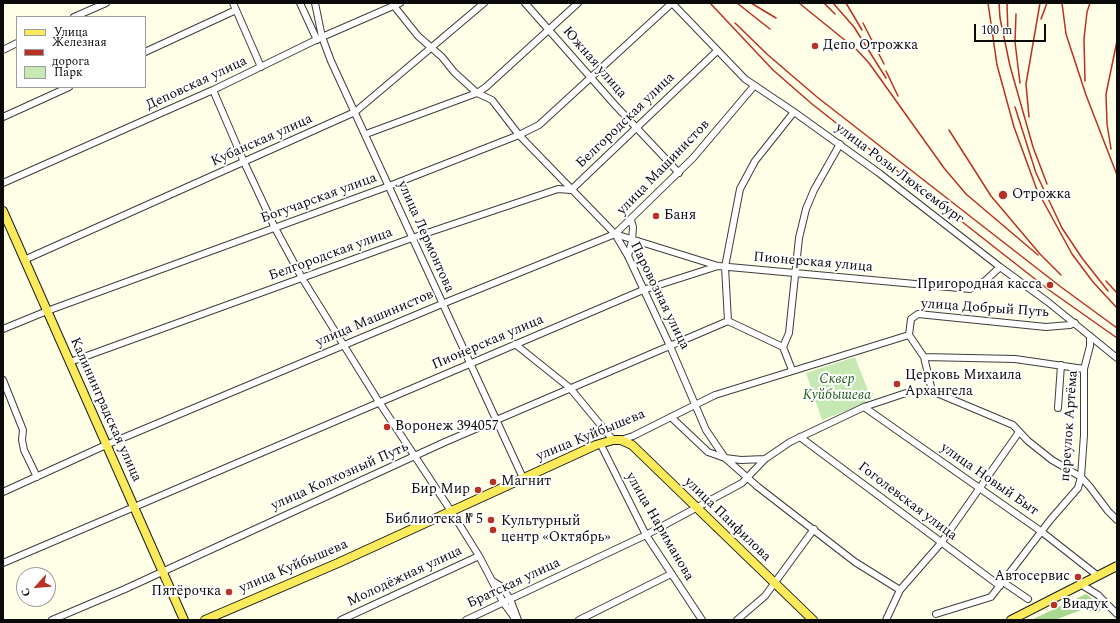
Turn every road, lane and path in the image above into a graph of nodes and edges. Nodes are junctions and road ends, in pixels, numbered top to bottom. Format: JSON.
{"nodes":[{"id":1,"x":106,"y":3,"type":"edge"},
{"id":2,"x":233,"y":3,"type":"edge"},
{"id":3,"x":300,"y":3,"type":"edge"},
{"id":4,"x":315,"y":3,"type":"edge"},
{"id":5,"x":484,"y":3,"type":"edge"},
{"id":6,"x":525,"y":3,"type":"edge"},
{"id":7,"x":578,"y":3,"type":"edge"},
{"id":8,"x":672,"y":3,"type":"edge"},
{"id":9,"x":394,"y":4,"type":"edge"},
{"id":10,"x":236,"y":10,"type":"junction"},
{"id":11,"x":76,"y":16,"type":"edge"},
{"id":12,"x":549,"y":30,"type":"junction"},
{"id":13,"x":320,"y":38,"type":"junction"},
{"id":14,"x":16,"y":44,"type":"edge"},
{"id":15,"x":430,"y":48,"type":"junction"},
{"id":16,"x":3,"y":50,"type":"edge"},
{"id":17,"x":717,"y":51,"type":"junction"},
{"id":18,"x":146,"y":52,"type":"edge"},
{"id":19,"x":261,"y":68,"type":"junction"},
{"id":20,"x":590,"y":77,"type":"junction"},
{"id":21,"x":754,"y":86,"type":"junction"},
{"id":22,"x":67,"y":88,"type":"edge"},
{"id":23,"x":214,"y":90,"type":"junction"},
{"id":24,"x":477,"y":93,"type":"junction"},
{"id":25,"x":355,"y":112,"type":"junction"},
{"id":26,"x":794,"y":112,"type":"junction"},
{"id":27,"x":3,"y":117,"type":"edge"},
{"id":28,"x":635,"y":127,"type":"junction"},
{"id":29,"x":366,"y":134,"type":"junction"},
{"id":30,"x":519,"y":135,"type":"junction"},
{"id":31,"x":840,"y":144,"type":"junction"},
{"id":32,"x":244,"y":162,"type":"junction"},
{"id":33,"x":679,"y":173,"type":"junction"},
{"id":34,"x":559,"y":178,"type":"junction"},
{"id":35,"x":3,"y":184,"type":"edge"},
{"id":36,"x":389,"y":186,"type":"junction"},
{"id":37,"x":558,"y":189,"type":"junction"},
{"id":38,"x":571,"y":190,"type":"junction"},
{"id":39,"x":3,"y":211,"type":"edge"},
{"id":40,"x":632,"y":220,"type":"junction"},
{"id":41,"x":275,"y":228,"type":"junction"},
{"id":42,"x":615,"y":234,"type":"junction"},
{"id":43,"x":412,"y":238,"type":"junction"},
{"id":44,"x":632,"y":241,"type":"junction"},
{"id":45,"x":628,"y":256,"type":"junction"},
{"id":46,"x":24,"y":260,"type":"junction"},
{"id":47,"x":721,"y":266,"type":"junction"},
{"id":48,"x":1000,"y":267,"type":"junction"},
{"id":49,"x":794,"y":273,"type":"junction"},
{"id":50,"x":302,"y":278,"type":"junction"},
{"id":51,"x":643,"y":290,"type":"junction"},
{"id":52,"x":442,"y":304,"type":"junction"},
{"id":53,"x":46,"y":311,"type":"junction"},
{"id":54,"x":728,"y":321,"type":"junction"},
{"id":55,"x":1075,"y":323,"type":"junction"},
{"id":56,"x":3,"y":329,"type":"edge"},
{"id":57,"x":909,"y":335,"type":"junction"},
{"id":58,"x":1090,"y":336,"type":"junction"},
{"id":59,"x":515,"y":344,"type":"junction"},
{"id":60,"x":344,"y":345,"type":"junction"},
{"id":61,"x":670,"y":346,"type":"junction"},
{"id":62,"x":783,"y":347,"type":"junction"},
{"id":63,"x":924,"y":357,"type":"junction"},
{"id":64,"x":1117,"y":358,"type":"edge"},
{"id":65,"x":70,"y":362,"type":"junction"},
{"id":66,"x":469,"y":364,"type":"junction"},
{"id":67,"x":1061,"y":366,"type":"junction"},
{"id":68,"x":1084,"y":369,"type":"junction"},
{"id":69,"x":792,"y":370,"type":"junction"},
{"id":70,"x":3,"y":380,"type":"edge"},
{"id":71,"x":570,"y":388,"type":"junction"},
{"id":72,"x":932,"y":391,"type":"junction"},
{"id":73,"x":379,"y":402,"type":"junction"},
{"id":74,"x":695,"y":404,"type":"junction"},
{"id":75,"x":864,"y":407,"type":"junction"},
{"id":76,"x":1058,"y":408,"type":"dead end"},
{"id":77,"x":671,"y":417,"type":"junction"},
{"id":78,"x":496,"y":421,"type":"junction"},
{"id":79,"x":1019,"y":432,"type":"junction"},
{"id":80,"x":633,"y":436,"type":"junction"},
{"id":81,"x":800,"y":437,"type":"junction"},
{"id":82,"x":617,"y":440,"type":"junction"},
{"id":83,"x":600,"y":443,"type":"junction"},
{"id":84,"x":106,"y":445,"type":"junction"},
{"id":85,"x":632,"y":445,"type":"junction"},
{"id":86,"x":415,"y":457,"type":"junction"},
{"id":87,"x":725,"y":458,"type":"junction"},
{"id":88,"x":765,"y":459,"type":"junction"},
{"id":89,"x":37,"y":477,"type":"junction"},
{"id":90,"x":748,"y":477,"type":"junction"},
{"id":91,"x":1081,"y":477,"type":"junction"},
{"id":92,"x":523,"y":478,"type":"junction"},
{"id":93,"x":742,"y":483,"type":"junction"},
{"id":94,"x":758,"y":487,"type":"junction"},
{"id":95,"x":980,"y":488,"type":"junction"},
{"id":96,"x":3,"y":492,"type":"edge"},
{"id":97,"x":133,"y":506,"type":"junction"},
{"id":98,"x":695,"y":508,"type":"junction"},
{"id":99,"x":451,"y":511,"type":"junction"},
{"id":100,"x":1117,"y":520,"type":"edge"},
{"id":101,"x":814,"y":529,"type":"junction"},
{"id":102,"x":1042,"y":532,"type":"junction"},
{"id":103,"x":646,"y":535,"type":"junction"},
{"id":104,"x":941,"y":543,"type":"junction"},
{"id":105,"x":479,"y":556,"type":"junction"},
{"id":106,"x":3,"y":563,"type":"edge"},
{"id":107,"x":1117,"y":566,"type":"edge"},
{"id":108,"x":162,"y":572,"type":"junction"},
{"id":109,"x":671,"y":574,"type":"junction"},
{"id":110,"x":1098,"y":576,"type":"junction"},
{"id":111,"x":492,"y":581,"type":"junction"},
{"id":112,"x":774,"y":583,"type":"junction"},
{"id":113,"x":1001,"y":584,"type":"junction"},
{"id":114,"x":1082,"y":584,"type":"junction"},
{"id":115,"x":900,"y":590,"type":"junction"},
{"id":116,"x":510,"y":599,"type":"junction"},
{"id":117,"x":1028,"y":599,"type":"dead end"},
{"id":118,"x":503,"y":602,"type":"junction"},
{"id":119,"x":936,"y":614,"type":"dead end"},
{"id":120,"x":1117,"y":614,"type":"edge"},
{"id":121,"x":701,"y":618,"type":"edge"},
{"id":122,"x":52,"y":620,"type":"edge"},
{"id":123,"x":184,"y":620,"type":"edge"},
{"id":124,"x":206,"y":620,"type":"edge"},
{"id":125,"x":341,"y":620,"type":"edge"},
{"id":126,"x":466,"y":620,"type":"edge"},
{"id":127,"x":517,"y":620,"type":"edge"},
{"id":128,"x":579,"y":620,"type":"edge"},
{"id":129,"x":692,"y":620,"type":"edge"},
{"id":130,"x":737,"y":620,"type":"edge"},
{"id":131,"x":813,"y":620,"type":"edge"},
{"id":132,"x":886,"y":620,"type":"edge"},
{"id":133,"x":1010,"y":620,"type":"edge"}],
"edges":[{"from":1,"to":11,"type":"street"},
{"from":2,"to":10,"type":"street"},
{"from":3,"to":13,"type":"street"},
{"from":4,"to":13,"type":"street","name":"улица Лермонтова"},
{"from":5,"to":15,"type":"street","name":"Кубанская улица"},
{"from":6,"to":12,"type":"street","name":"Южная улица"},
{"from":7,"to":12,"type":"street"},
{"from":8,"to":17,"type":"street","name":"улица Розы Люксембург"},
{"from":8,"to":20,"type":"street","name":"Богучарская улица"},
{"from":9,"to":13,"type":"street","name":"Деповская улица"},
{"from":9,"to":15,"type":"street","name":"Паровозная улица"},
{"from":10,"to":18,"type":"street"},
{"from":10,"to":19,"type":"street"},
{"from":12,"to":20,"type":"street","name":"Южная улица"},
{"from":12,"to":24,"type":"street"},
{"from":13,"to":19,"type":"street","name":"Деповская улица"},
{"from":13,"to":25,"type":"street","name":"улица Лермонтова"},
{"from":14,"to":16,"type":"street"},
{"from":15,"to":24,"type":"street","name":"Паровозная улица"},
{"from":15,"to":25,"type":"street","name":"Кубанская улица"},
{"from":17,"to":21,"type":"street","name":"улица Розы Люксембург"},
{"from":17,"to":28,"type":"street","name":"Белгородская улица"},
{"from":19,"to":23,"type":"street","name":"Деповская улица"},
{"from":20,"to":28,"type":"street","name":"Южная улица"},
{"from":20,"to":30,"type":"street","name":"Богучарская улица"},
{"from":21,"to":26,"type":"street","name":"улица Розы Люксембург"},
{"from":21,"to":33,"type":"street","name":"улица Машинистов"},
{"from":22,"to":27,"type":"street"},
{"from":23,"to":32,"type":"street"},
{"from":23,"to":35,"type":"street","name":"Деповская улица"},
{"from":24,"to":29,"type":"street"},
{"from":24,"to":30,"type":"street","name":"Паровозная улица"},
{"from":25,"to":29,"type":"street","name":"улица Лермонтова"},
{"from":25,"to":32,"type":"street","name":"Кубанская улица"},
{"from":26,"to":31,"type":"street","name":"улица Розы Люксембург"},
{"from":26,"to":47,"type":"street"},
{"from":28,"to":33,"type":"street","name":"Южная улица"},
{"from":28,"to":38,"type":"street","name":"Белгородская улица"},
{"from":29,"to":36,"type":"street","name":"улица Лермонтова"},
{"from":30,"to":34,"type":"street","name":"Паровозная улица"},
{"from":30,"to":36,"type":"street","name":"Богучарская улица"},
{"from":31,"to":48,"type":"street","name":"улица Розы Люксембург"},
{"from":31,"to":49,"type":"street"},
{"from":32,"to":41,"type":"street"},
{"from":32,"to":46,"type":"street","name":"Кубанская улица"},
{"from":33,"to":40,"type":"street","name":"улица Машинистов"},
{"from":34,"to":37,"type":"street"},
{"from":34,"to":38,"type":"street","name":"Паровозная улица"},
{"from":36,"to":41,"type":"street","name":"Богучарская улица"},
{"from":36,"to":43,"type":"street","name":"улица Лермонтова"},
{"from":37,"to":38,"type":"street","name":"Белгородская улица"},
{"from":37,"to":43,"type":"street","name":"Белгородская улица"},
{"from":38,"to":42,"type":"street","name":"Паровозная улица"},
{"from":39,"to":46,"type":"main road","name":"Калининградская улица"},
{"from":40,"to":42,"type":"street","name":"улица Машинистов"},
{"from":40,"to":44,"type":"street"},
{"from":41,"to":50,"type":"street"},
{"from":41,"to":53,"type":"street","name":"Богучарская улица"},
{"from":42,"to":44,"type":"street"},
{"from":42,"to":45,"type":"street","name":"Паровозная улица"},
{"from":42,"to":52,"type":"street","name":"улица Машинистов"},
{"from":43,"to":50,"type":"street","name":"Белгородская улица"},
{"from":43,"to":52,"type":"street","name":"улица Лермонтова"},
{"from":44,"to":45,"type":"street"},
{"from":44,"to":47,"type":"street"},
{"from":45,"to":51,"type":"street","name":"Паровозная улица"},
{"from":46,"to":53,"type":"main road","name":"Калининградская улица"},
{"from":47,"to":49,"type":"street","name":"Пионерская улица"},
{"from":47,"to":51,"type":"street","name":"Пионерская улица"},
{"from":47,"to":54,"type":"street"},
{"from":48,"to":49,"type":"street","name":"Пионерская улица"},
{"from":48,"to":55,"type":"street","name":"улица Розы Люксембург"},
{"from":49,"to":62,"type":"street"},
{"from":50,"to":60,"type":"street"},
{"from":50,"to":65,"type":"street","name":"Белгородская улица"},
{"from":51,"to":59,"type":"street","name":"Пионерская улица"},
{"from":51,"to":61,"type":"street","name":"Паровозная улица"},
{"from":52,"to":60,"type":"street","name":"улица Машинистов"},
{"from":52,"to":66,"type":"street","name":"улица Лермонтова"},
{"from":53,"to":56,"type":"street","name":"Богучарская улица"},
{"from":53,"to":65,"type":"main road","name":"Калининградская улица"},
{"from":54,"to":61,"type":"street","name":"улица Колхозный Путь"},
{"from":54,"to":62,"type":"street"},
{"from":55,"to":57,"type":"street","name":"улица Добрый Путь"},
{"from":55,"to":58,"type":"street","name":"улица Розы Люксембург"},
{"from":57,"to":63,"type":"street"},
{"from":57,"to":69,"type":"street","name":"улица Куйбышева"},
{"from":58,"to":64,"type":"street","name":"улица Розы Люксембург"},
{"from":58,"to":68,"type":"street","name":"переулок Артёма"},
{"from":59,"to":66,"type":"street","name":"Пионерская улица"},
{"from":59,"to":71,"type":"street","name":"улица Панфилова"},
{"from":60,"to":73,"type":"street"},
{"from":60,"to":84,"type":"street","name":"улица Машинистов"},
{"from":61,"to":71,"type":"street","name":"улица Колхозный Путь"},
{"from":61,"to":74,"type":"street","name":"Паровозная улица"},
{"from":62,"to":69,"type":"street"},
{"from":63,"to":67,"type":"street"},
{"from":63,"to":72,"type":"street"},
{"from":65,"to":84,"type":"main road","name":"Калининградская улица"},
{"from":66,"to":73,"type":"street","name":"Пионерская улица"},
{"from":66,"to":78,"type":"street","name":"улица Лермонтова"},
{"from":67,"to":68,"type":"street"},
{"from":67,"to":76,"type":"street"},
{"from":68,"to":91,"type":"street","name":"переулок Артёма"},
{"from":69,"to":74,"type":"street","name":"улица Куйбышева"},
{"from":70,"to":89,"type":"street"},
{"from":71,"to":78,"type":"street","name":"улица Колхозный Путь"},
{"from":71,"to":82,"type":"street","name":"улица Панфилова"},
{"from":72,"to":75,"type":"street","name":"Братская улица"},
{"from":72,"to":79,"type":"street"},
{"from":73,"to":86,"type":"street"},
{"from":73,"to":97,"type":"street","name":"Пионерская улица"},
{"from":74,"to":77,"type":"street","name":"улица Куйбышева"},
{"from":74,"to":87,"type":"street","name":"Паровозная улица"},
{"from":75,"to":81,"type":"street","name":"Братская улица"},
{"from":75,"to":95,"type":"street","name":"улица Новый Быт"},
{"from":77,"to":80,"type":"street","name":"улица Куйбышева"},
{"from":77,"to":87,"type":"street"},
{"from":78,"to":86,"type":"street","name":"улица Колхозный Путь"},
{"from":78,"to":92,"type":"street","name":"улица Лермонтова"},
{"from":79,"to":91,"type":"street"},
{"from":79,"to":95,"type":"street"},
{"from":80,"to":82,"type":"street","name":"улица Куйбышева"},
{"from":80,"to":85,"type":"street"},
{"from":81,"to":88,"type":"street","name":"Братская улица"},
{"from":81,"to":104,"type":"street","name":"Гоголевская улица"},
{"from":82,"to":83,"type":"main road","name":"улица Куйбышева"},
{"from":82,"to":85,"type":"main road","name":"улица Панфилова"},
{"from":83,"to":92,"type":"main road","name":"улица Куйбышева"},
{"from":83,"to":103,"type":"street","name":"улица Нариманова"},
{"from":84,"to":89,"type":"street","name":"улица Машинистов"},
{"from":84,"to":97,"type":"main road","name":"Калининградская улица"},
{"from":85,"to":98,"type":"main road","name":"улица Панфилова"},
{"from":86,"to":99,"type":"street"},
{"from":86,"to":108,"type":"street","name":"улица Колхозный Путь"},
{"from":87,"to":88,"type":"street"},
{"from":87,"to":90,"type":"street","name":"Паровозная улица"},
{"from":88,"to":90,"type":"street","name":"Братская улица"},
{"from":89,"to":96,"type":"street","name":"улица Машинистов"},
{"from":90,"to":93,"type":"street","name":"Братская улица"},
{"from":90,"to":94,"type":"street","name":"Паровозная улица"},
{"from":91,"to":100,"type":"street"},
{"from":91,"to":102,"type":"street","name":"переулок Артёма"},
{"from":92,"to":99,"type":"main road","name":"улица Куйбышева"},
{"from":93,"to":94,"type":"street"},
{"from":93,"to":98,"type":"street","name":"Братская улица"},
{"from":94,"to":101,"type":"street","name":"Паровозная улица"},
{"from":95,"to":102,"type":"street","name":"улица Новый Быт"},
{"from":95,"to":104,"type":"street"},
{"from":97,"to":106,"type":"street","name":"Пионерская улица"},
{"from":97,"to":108,"type":"main road","name":"Калининградская улица"},
{"from":98,"to":103,"type":"street","name":"Братская улица"},
{"from":98,"to":112,"type":"main road","name":"улица Панфилова"},
{"from":99,"to":105,"type":"street"},
{"from":99,"to":124,"type":"main road","name":"улица Куйбышева"},
{"from":101,"to":112,"type":"street"},
{"from":101,"to":115,"type":"street","name":"Паровозная улица"},
{"from":102,"to":110,"type":"street","name":"улица Новый Быт"},
{"from":102,"to":113,"type":"street","name":"переулок Артёма"},
{"from":103,"to":109,"type":"street","name":"улица Нариманова"},
{"from":103,"to":116,"type":"street","name":"Братская улица"},
{"from":104,"to":113,"type":"street","name":"Гоголевская улица"},
{"from":104,"to":115,"type":"street"},
{"from":105,"to":111,"type":"street"},
{"from":105,"to":125,"type":"street","name":"Молодёжная улица"},
{"from":107,"to":110,"type":"main road"},
{"from":108,"to":122,"type":"street","name":"улица Колхозный Путь"},
{"from":108,"to":123,"type":"main road","name":"Калининградская улица"},
{"from":109,"to":121,"type":"street","name":"улица Нариманова"},
{"from":109,"to":128,"type":"street"},
{"from":110,"to":114,"type":"main road"},
{"from":111,"to":116,"type":"street"},
{"from":111,"to":118,"type":"street"},
{"from":112,"to":130,"type":"street"},
{"from":112,"to":131,"type":"main road","name":"улица Панфилова"},
{"from":113,"to":117,"type":"street","name":"Гоголевская улица"},
{"from":113,"to":119,"type":"street","name":"переулок Артёма"},
{"from":114,"to":120,"type":"street"},
{"from":114,"to":133,"type":"main road"},
{"from":115,"to":132,"type":"street"},
{"from":116,"to":118,"type":"street","name":"Братская улица"},
{"from":116,"to":127,"type":"street"},
{"from":118,"to":126,"type":"street","name":"Братская улица"},
{"from":118,"to":127,"type":"street"},
{"from":121,"to":129,"type":"street"}]}
